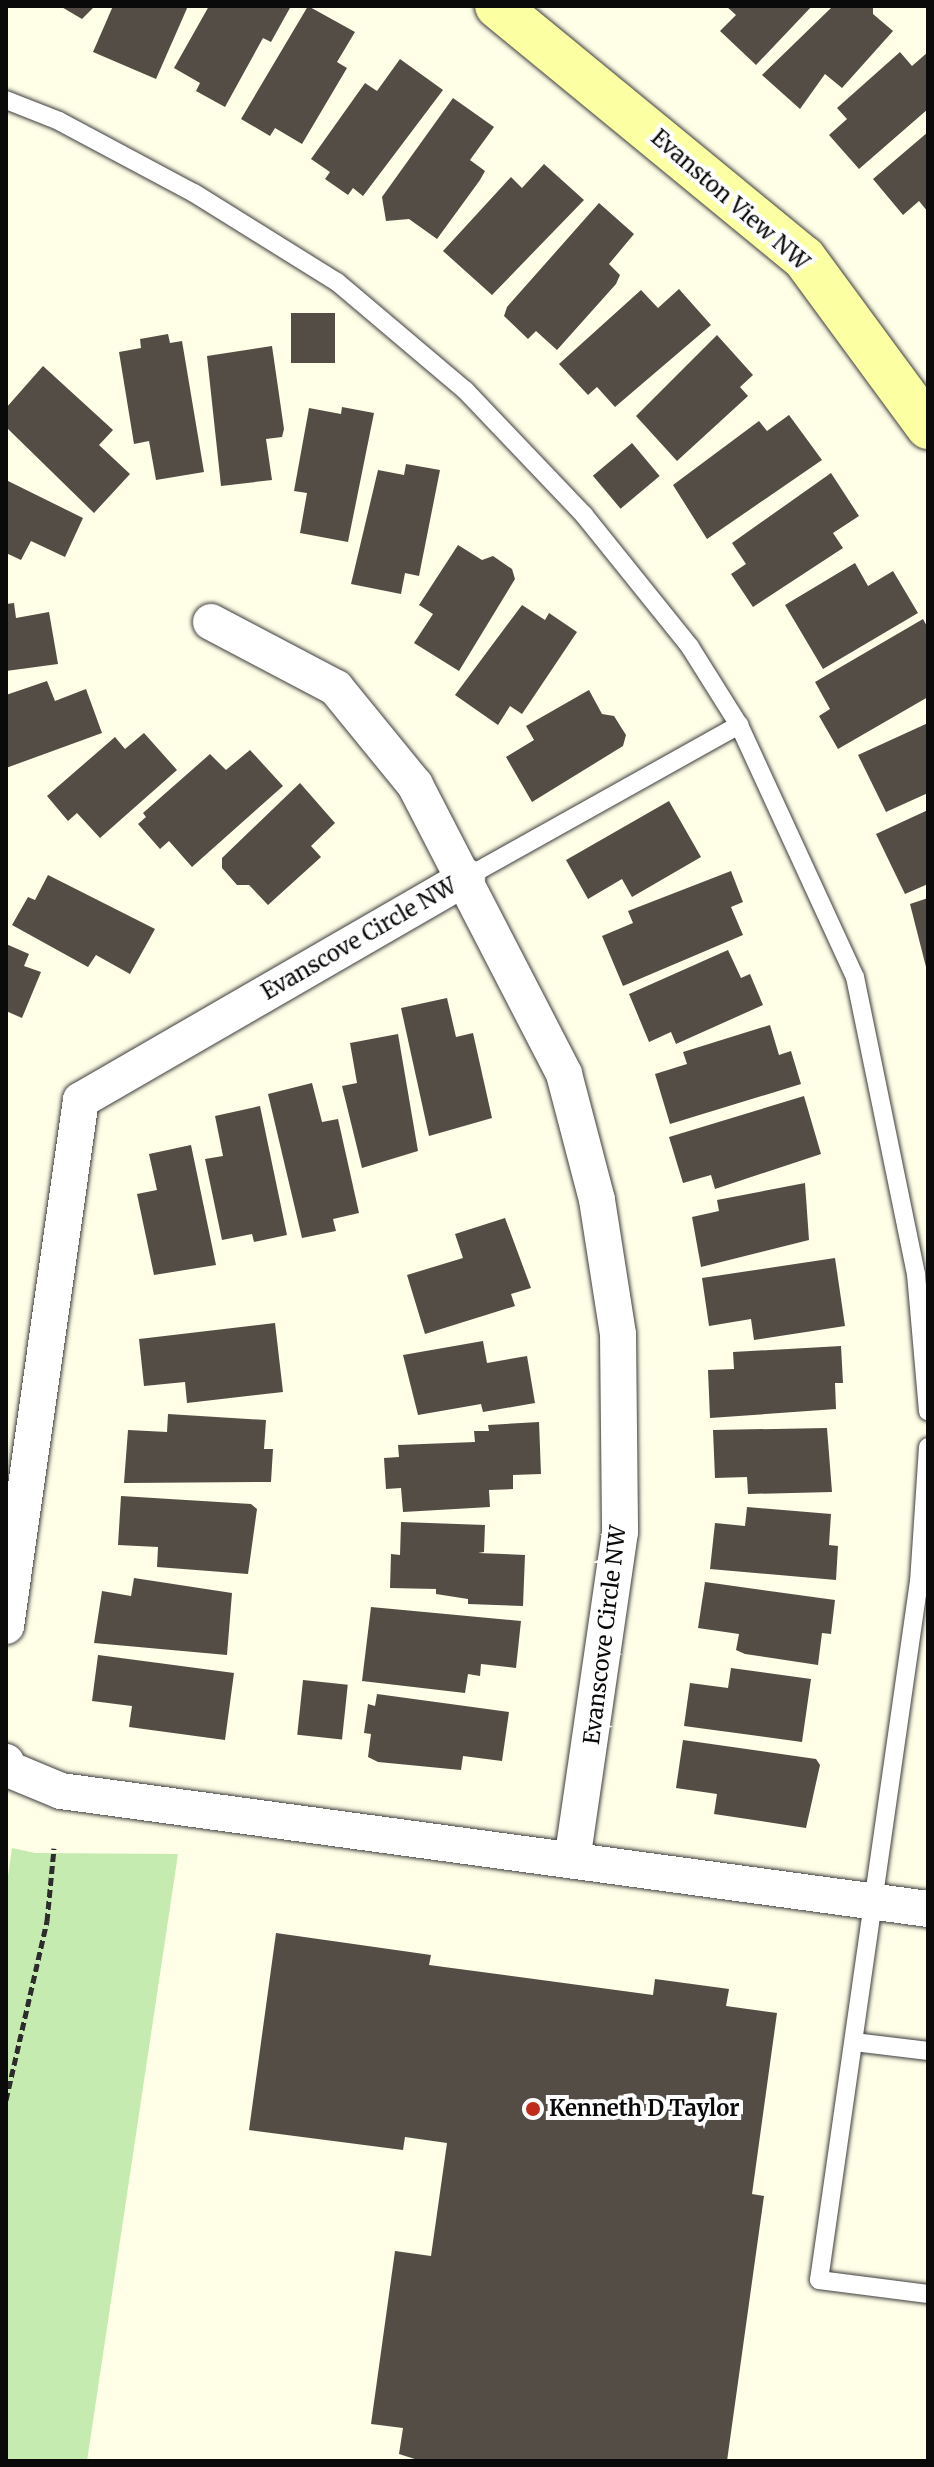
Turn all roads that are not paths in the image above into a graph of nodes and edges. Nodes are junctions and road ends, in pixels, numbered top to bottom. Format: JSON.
{"nodes":[{"id":1,"x":497,"y":6,"type":"edge"},
{"id":2,"x":6,"y":100,"type":"edge"},
{"id":3,"x":928,"y":427,"type":"edge"},
{"id":4,"x":211,"y":622,"type":"dead end"},
{"id":5,"x":739,"y":725,"type":"junction"},
{"id":6,"x":467,"y":877,"type":"junction"},
{"id":7,"x":928,"y":1411,"type":"edge"},
{"id":8,"x":928,"y":1447,"type":"edge"},
{"id":9,"x":6,"y":1626,"type":"edge"},
{"id":10,"x":6,"y":1762,"type":"edge"},
{"id":11,"x":572,"y":1860,"type":"junction"},
{"id":12,"x":875,"y":1901,"type":"junction"},
{"id":13,"x":928,"y":1909,"type":"edge"},
{"id":14,"x":854,"y":2042,"type":"junction"},
{"id":15,"x":928,"y":2051,"type":"edge"},
{"id":16,"x":928,"y":2294,"type":"edge"}],
"edges":[{"from":1,"to":3,"type":"street","name":"Evanston View NW"},
{"from":2,"to":5,"type":"lane"},
{"from":4,"to":6,"type":"street"},
{"from":5,"to":6,"type":"lane"},
{"from":5,"to":7,"type":"lane"},
{"from":6,"to":9,"type":"street","name":"Evanscove Circle NW"},
{"from":6,"to":11,"type":"street","name":"Evanscove Circle NW"},
{"from":8,"to":12,"type":"lane"},
{"from":10,"to":11,"type":"street"},
{"from":11,"to":12,"type":"street"},
{"from":12,"to":13,"type":"street"},
{"from":12,"to":14,"type":"lane"},
{"from":14,"to":15,"type":"lane"},
{"from":14,"to":16,"type":"lane"}]}
